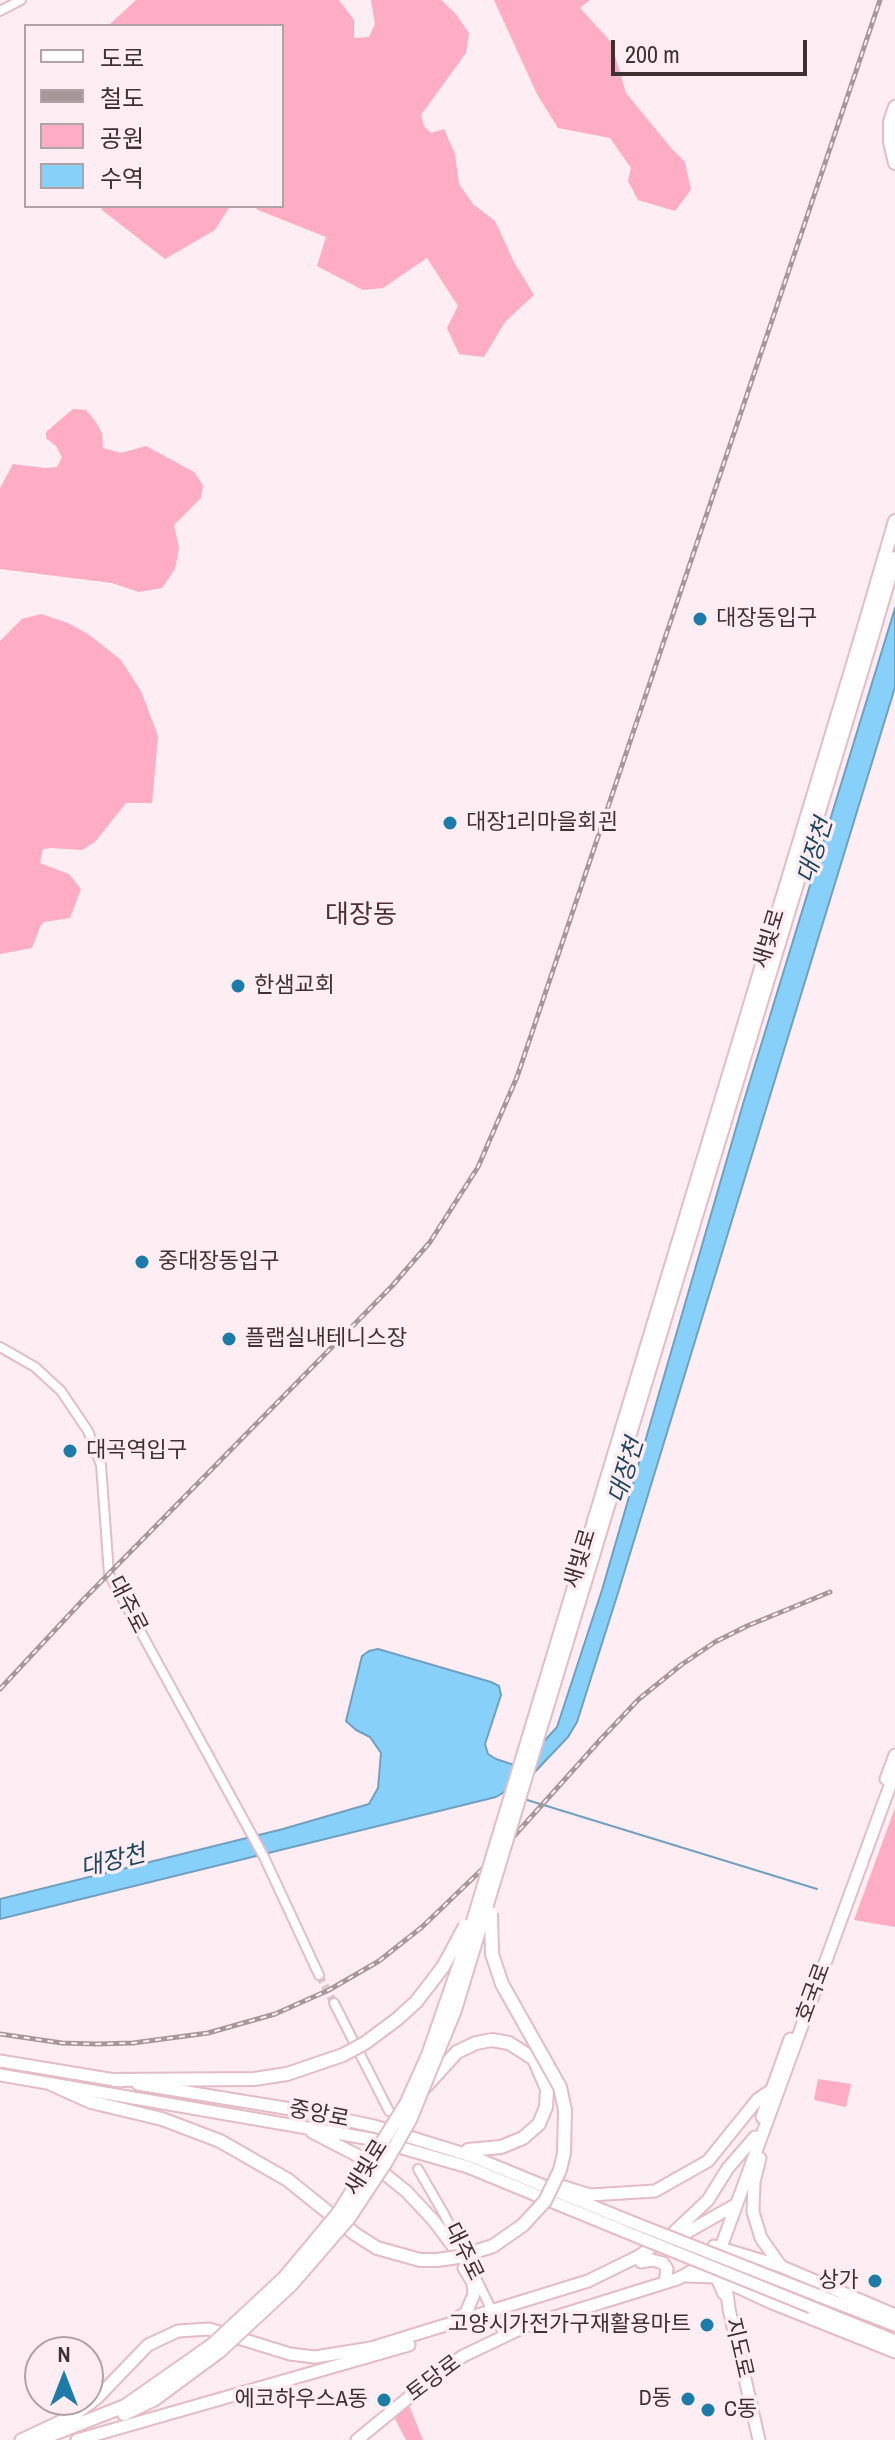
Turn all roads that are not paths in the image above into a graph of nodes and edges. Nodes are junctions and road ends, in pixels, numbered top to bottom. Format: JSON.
{"nodes":[{"id":1,"x":21,"y":0,"type":"edge"},
{"id":2,"x":0,"y":11,"type":"edge"},
{"id":3,"x":895,"y":107,"type":"edge"},
{"id":4,"x":895,"y":121,"type":"edge"},
{"id":5,"x":895,"y":149,"type":"edge"},
{"id":6,"x":895,"y":163,"type":"edge"},
{"id":7,"x":895,"y":521,"type":"edge"},
{"id":8,"x":891,"y":554,"type":"edge"},
{"id":9,"x":864,"y":645,"type":"junction"},
{"id":10,"x":0,"y":1347,"type":"edge"},
{"id":11,"x":895,"y":1755,"type":"edge"},
{"id":12,"x":895,"y":1772,"type":"edge"},
{"id":13,"x":492,"y":1893,"type":"junction"},
{"id":14,"x":478,"y":1898,"type":"junction"},
{"id":15,"x":319,"y":1975,"type":"tunnel mouth"},
{"id":16,"x":334,"y":2003,"type":"tunnel mouth"},
{"id":17,"x":0,"y":2061,"type":"edge"},
{"id":18,"x":0,"y":2075,"type":"edge"},
{"id":19,"x":115,"y":2080,"type":"junction"},
{"id":20,"x":51,"y":2084,"type":"junction"},
{"id":21,"x":424,"y":2089,"type":"junction"},
{"id":22,"x":770,"y":2090,"type":"junction"},
{"id":23,"x":389,"y":2111,"type":"dead end"},
{"id":24,"x":767,"y":2122,"type":"junction"},
{"id":25,"x":297,"y":2125,"type":"junction"},
{"id":26,"x":374,"y":2126,"type":"junction"},
{"id":27,"x":755,"y":2137,"type":"junction"},
{"id":28,"x":468,"y":2150,"type":"junction"},
{"id":29,"x":418,"y":2169,"type":"dead end"},
{"id":30,"x":731,"y":2207,"type":"junction"},
{"id":31,"x":623,"y":2224,"type":"junction"},
{"id":32,"x":451,"y":2243,"type":"junction"},
{"id":33,"x":716,"y":2251,"type":"junction"},
{"id":34,"x":641,"y":2262,"type":"junction"},
{"id":35,"x":780,"y":2266,"type":"junction"},
{"id":36,"x":473,"y":2273,"type":"junction"},
{"id":37,"x":681,"y":2279,"type":"junction"},
{"id":38,"x":720,"y":2280,"type":"junction"},
{"id":39,"x":728,"y":2302,"type":"junction"},
{"id":40,"x":495,"y":2314,"type":"junction"},
{"id":41,"x":895,"y":2315,"type":"edge"},
{"id":42,"x":895,"y":2325,"type":"edge"},
{"id":43,"x":438,"y":2329,"type":"junction"},
{"id":44,"x":505,"y":2337,"type":"junction"},
{"id":45,"x":895,"y":2341,"type":"edge"},
{"id":46,"x":216,"y":2348,"type":"junction"},
{"id":47,"x":895,"y":2352,"type":"edge"},
{"id":48,"x":21,"y":2440,"type":"edge"},
{"id":49,"x":38,"y":2440,"type":"edge"},
{"id":50,"x":58,"y":2440,"type":"edge"},
{"id":51,"x":77,"y":2440,"type":"edge"},
{"id":52,"x":357,"y":2440,"type":"edge"},
{"id":53,"x":759,"y":2440,"type":"edge"}],
"edges":[{"from":1,"to":2,"type":"street"},
{"from":3,"to":6,"type":"highway"},
{"from":4,"to":5,"type":"highway"},
{"from":7,"to":8,"type":"highway","name":"새빛로"},
{"from":8,"to":9,"type":"highway","name":"새빛로"},
{"from":9,"to":13,"type":"highway","name":"새빛로","bridge":true},
{"from":9,"to":14,"type":"highway","name":"새빛로","bridge":true},
{"from":10,"to":15,"type":"street","name":"대주로"},
{"from":11,"to":22,"type":"main road","name":"호국로"},
{"from":12,"to":24,"type":"main road","name":"호국로"},
{"from":13,"to":20,"type":"highway","bridge":true},
{"from":13,"to":21,"type":"highway","name":"새빛로","bridge":true},
{"from":14,"to":19,"type":"highway","bridge":true},
{"from":14,"to":46,"type":"highway","name":"새빛로","bridge":true},
{"from":16,"to":23,"type":"street"},
{"from":17,"to":19,"type":"main road","name":"중앙로"},
{"from":18,"to":20,"type":"main road","name":"중앙로"},
{"from":19,"to":26,"type":"main road","name":"중앙로"},
{"from":20,"to":25,"type":"main road","name":"중앙로"},
{"from":21,"to":28,"type":"highway"},
{"from":21,"to":46,"type":"highway","name":"새빛로","bridge":true},
{"from":22,"to":27,"type":"main road","name":"호국로"},
{"from":22,"to":28,"type":"main road"},
{"from":24,"to":30,"type":"main road","name":"호국로"},
{"from":24,"to":35,"type":"main road"},
{"from":25,"to":31,"type":"main road","name":"중앙로"},
{"from":25,"to":32,"type":"main road"},
{"from":26,"to":28,"type":"main road"},
{"from":26,"to":31,"type":"main road","name":"중앙로"},
{"from":27,"to":30,"type":"main road","name":"호국로"},
{"from":27,"to":40,"type":"main road","name":"호국로"},
{"from":29,"to":36,"type":"street","name":"대주로"},
{"from":30,"to":33,"type":"main road","name":"지도로"},
{"from":30,"to":34,"type":"main road"},
{"from":31,"to":42,"type":"main road","bridge":true},
{"from":31,"to":45,"type":"main road","bridge":true},
{"from":32,"to":36,"type":"main road"},
{"from":32,"to":43,"type":"main road"},
{"from":33,"to":35,"type":"main road"},
{"from":33,"to":37,"type":"main road","name":"토당로"},
{"from":33,"to":38,"type":"main road","name":"지도로"},
{"from":34,"to":37,"type":"main road"},
{"from":34,"to":40,"type":"main road"},
{"from":35,"to":41,"type":"main road"},
{"from":36,"to":40,"type":"street","name":"대주로"},
{"from":37,"to":38,"type":"main road","name":"토당로"},
{"from":37,"to":39,"type":"main road"},
{"from":37,"to":44,"type":"main road","name":"토당로"},
{"from":38,"to":39,"type":"main road","name":"지도로"},
{"from":38,"to":47,"type":"main road"},
{"from":39,"to":53,"type":"main road","name":"지도로"},
{"from":40,"to":43,"type":"main road"},
{"from":40,"to":44,"type":"street","name":"대주로"},
{"from":40,"to":51,"type":"main road"},
{"from":43,"to":48,"type":"main road"},
{"from":44,"to":52,"type":"main road","name":"토당로"},
{"from":46,"to":49,"type":"highway","name":"새빛로"},
{"from":46,"to":50,"type":"highway","name":"새빛로"}]}
